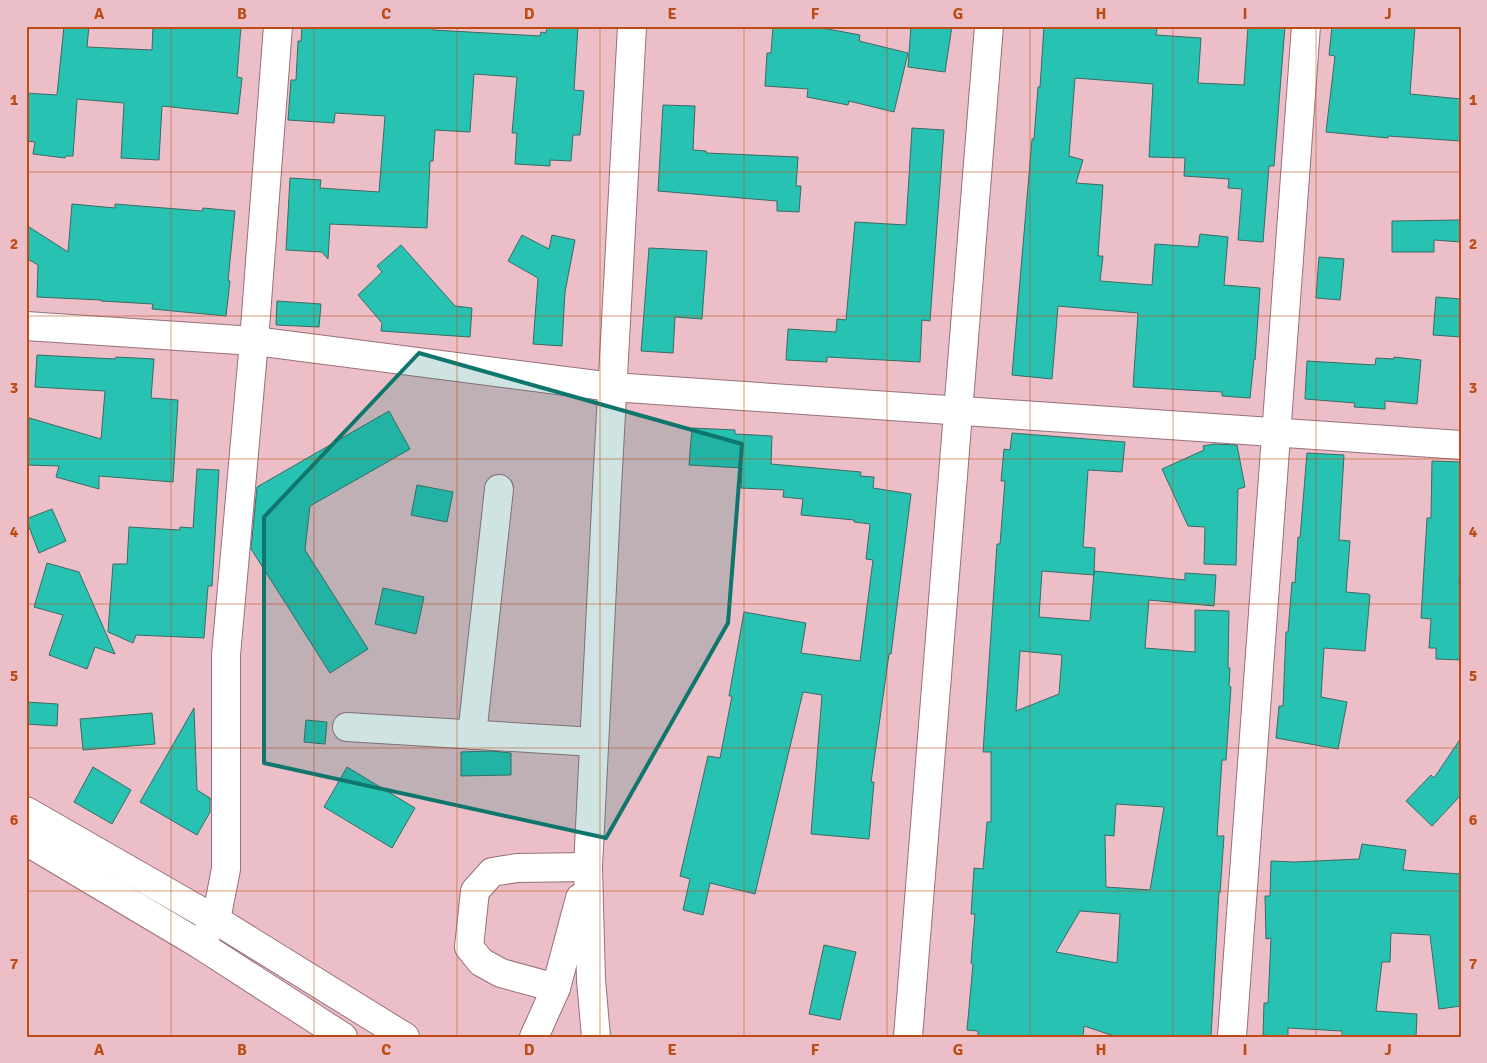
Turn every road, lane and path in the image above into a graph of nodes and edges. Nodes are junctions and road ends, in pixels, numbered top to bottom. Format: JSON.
{"nodes":[{"id":1,"x":278,"y":26,"type":"edge"},
{"id":2,"x":632,"y":26,"type":"edge"},
{"id":3,"x":989,"y":26,"type":"edge"},
{"id":4,"x":1306,"y":26,"type":"edge"},
{"id":5,"x":26,"y":326,"type":"edge"},
{"id":6,"x":254,"y":341,"type":"junction"},
{"id":7,"x":612,"y":388,"type":"junction"},
{"id":8,"x":958,"y":411,"type":"junction"},
{"id":9,"x":1277,"y":433,"type":"junction"},
{"id":10,"x":1461,"y":445,"type":"edge"},
{"id":11,"x":499,"y":489,"type":"dead end"},
{"id":12,"x":347,"y":727,"type":"dead end"},
{"id":13,"x":472,"y":734,"type":"junction"},
{"id":14,"x":594,"y":742,"type":"junction"},
{"id":15,"x":26,"y":811,"type":"edge"},
{"id":16,"x":80,"y":841,"type":"junction"},
{"id":17,"x":32,"y":851,"type":"edge"},
{"id":18,"x":588,"y":868,"type":"junction"},
{"id":19,"x":216,"y":920,"type":"junction"},
{"id":20,"x":199,"y":944,"type":"junction"},
{"id":21,"x":556,"y":988,"type":"junction"},
{"id":22,"x":343,"y":1037,"type":"edge"},
{"id":23,"x":405,"y":1037,"type":"edge"},
{"id":24,"x":534,"y":1037,"type":"edge"},
{"id":25,"x":596,"y":1037,"type":"edge"},
{"id":26,"x":908,"y":1037,"type":"edge"},
{"id":27,"x":1232,"y":1037,"type":"edge"}],
"edges":[{"from":1,"to":6,"type":"street"},
{"from":2,"to":7,"type":"street"},
{"from":3,"to":8,"type":"street"},
{"from":4,"to":9,"type":"street"},
{"from":5,"to":6,"type":"street"},
{"from":6,"to":7,"type":"street"},
{"from":6,"to":19,"type":"street"},
{"from":7,"to":8,"type":"street"},
{"from":7,"to":14,"type":"street"},
{"from":8,"to":9,"type":"street"},
{"from":8,"to":26,"type":"street"},
{"from":9,"to":10,"type":"street"},
{"from":9,"to":27,"type":"street"},
{"from":11,"to":13,"type":"street"},
{"from":12,"to":13,"type":"street"},
{"from":13,"to":14,"type":"street"},
{"from":14,"to":18,"type":"street"},
{"from":15,"to":16,"type":"street"},
{"from":16,"to":17,"type":"street"},
{"from":16,"to":19,"type":"street"},
{"from":17,"to":20,"type":"street"},
{"from":18,"to":21,"type":"street"},
{"from":18,"to":21,"type":"street"},
{"from":18,"to":25,"type":"street"},
{"from":19,"to":20,"type":"street"},
{"from":19,"to":23,"type":"street"},
{"from":20,"to":22,"type":"street"},
{"from":21,"to":24,"type":"street"}]}
